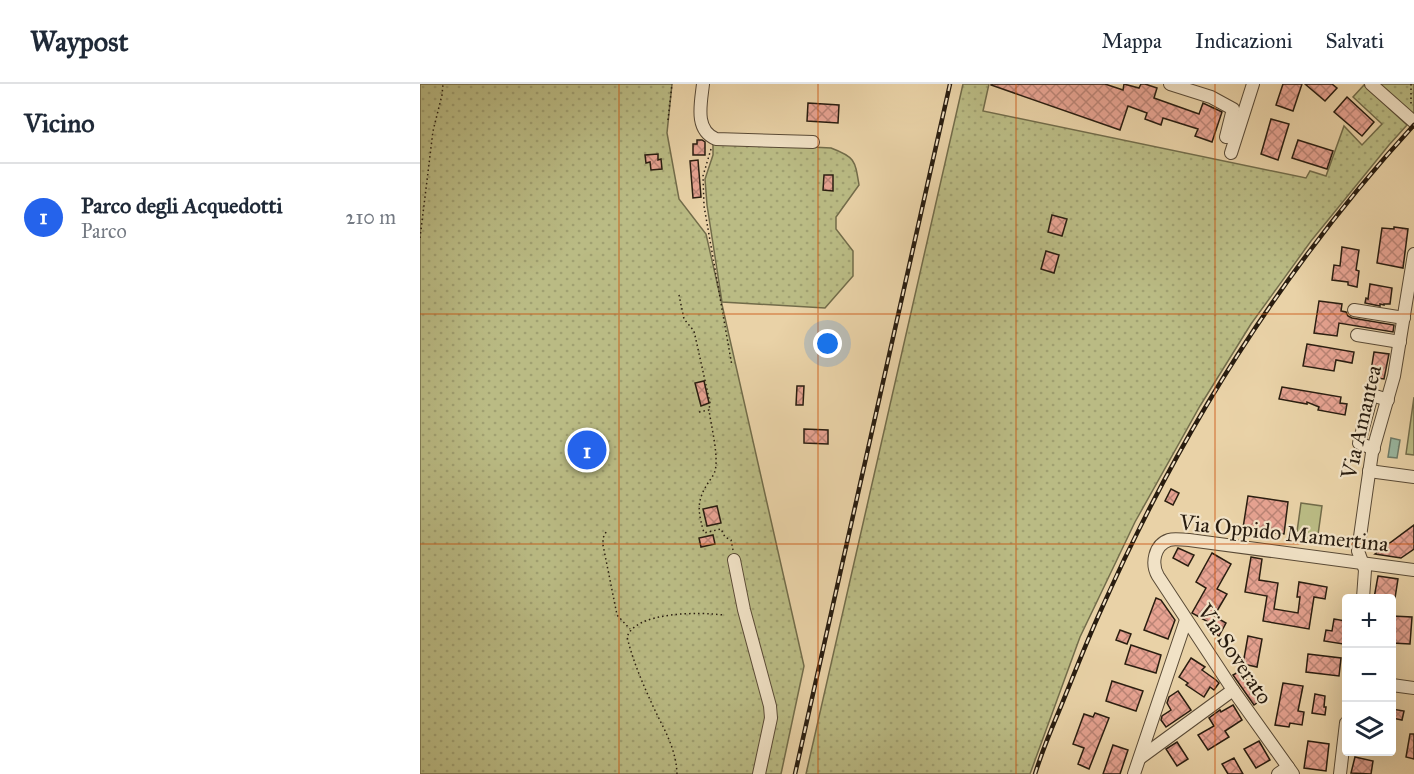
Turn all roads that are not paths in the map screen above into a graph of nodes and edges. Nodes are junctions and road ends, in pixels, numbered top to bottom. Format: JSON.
{"nodes":[{"id":1,"x":703,"y":84,"type":"edge"},
{"id":2,"x":1170,"y":84,"type":"edge"},
{"id":3,"x":1253,"y":84,"type":"edge"},
{"id":4,"x":1371,"y":84,"type":"edge"},
{"id":5,"x":1239,"y":112,"type":"junction"},
{"id":6,"x":1410,"y":119,"type":"edge"},
{"id":7,"x":1226,"y":137,"type":"dead end"},
{"id":8,"x":813,"y":142,"type":"dead end"},
{"id":9,"x":1232,"y":153,"type":"dead end"},
{"id":10,"x":1414,"y":254,"type":"edge"},
{"id":11,"x":1411,"y":290,"type":"edge"},
{"id":12,"x":1354,"y":310,"type":"dead end"},
{"id":13,"x":1404,"y":318,"type":"junction"},
{"id":14,"x":1358,"y":335,"type":"dead end"},
{"id":15,"x":1400,"y":342,"type":"junction"},
{"id":16,"x":1369,"y":471,"type":"junction"},
{"id":17,"x":1414,"y":477,"type":"edge"},
{"id":18,"x":1155,"y":554,"type":"joint"},
{"id":19,"x":734,"y":560,"type":"road end"},
{"id":20,"x":1363,"y":562,"type":"junction"},
{"id":21,"x":1414,"y":570,"type":"edge"},
{"id":22,"x":1363,"y":594,"type":"edge"},
{"id":23,"x":1186,"y":620,"type":"junction"},
{"id":24,"x":1396,"y":686,"type":"edge"},
{"id":25,"x":1414,"y":688,"type":"edge"},
{"id":26,"x":1233,"y":690,"type":"junction"},
{"id":27,"x":1342,"y":756,"type":"edge"},
{"id":28,"x":1140,"y":758,"type":"junction"},
{"id":29,"x":1287,"y":772,"type":"edge"},
{"id":30,"x":759,"y":774,"type":"edge"},
{"id":31,"x":1134,"y":774,"type":"edge"},
{"id":32,"x":1340,"y":774,"type":"edge"}],
"edges":[{"from":1,"to":8,"type":"street"},
{"from":2,"to":5,"type":"street"},
{"from":3,"to":5,"type":"street"},
{"from":4,"to":6,"type":"street"},
{"from":5,"to":7,"type":"street"},
{"from":5,"to":9,"type":"street"},
{"from":10,"to":11,"type":"street","name":"Via Amantea"},
{"from":11,"to":13,"type":"street","name":"Via Amantea"},
{"from":12,"to":13,"type":"street"},
{"from":13,"to":15,"type":"street","name":"Via Amantea"},
{"from":14,"to":15,"type":"street"},
{"from":15,"to":16,"type":"street","name":"Via Amantea"},
{"from":16,"to":17,"type":"street"},
{"from":16,"to":20,"type":"street","name":"Via Amantea"},
{"from":18,"to":20,"type":"street","name":"Via Oppido Mamertina"},
{"from":18,"to":23,"type":"street","name":"Via Soverato"},
{"from":19,"to":30,"type":"street"},
{"from":20,"to":21,"type":"street","name":"Via Oppido Mamertina"},
{"from":20,"to":22,"type":"street","name":"Via Amantea"},
{"from":23,"to":26,"type":"street","name":"Via Soverato"},
{"from":23,"to":28,"type":"street"},
{"from":24,"to":25,"type":"street"},
{"from":26,"to":28,"type":"street"},
{"from":26,"to":29,"type":"street","name":"Via Soverato"},
{"from":27,"to":32,"type":"street"},
{"from":28,"to":31,"type":"street"}]}
